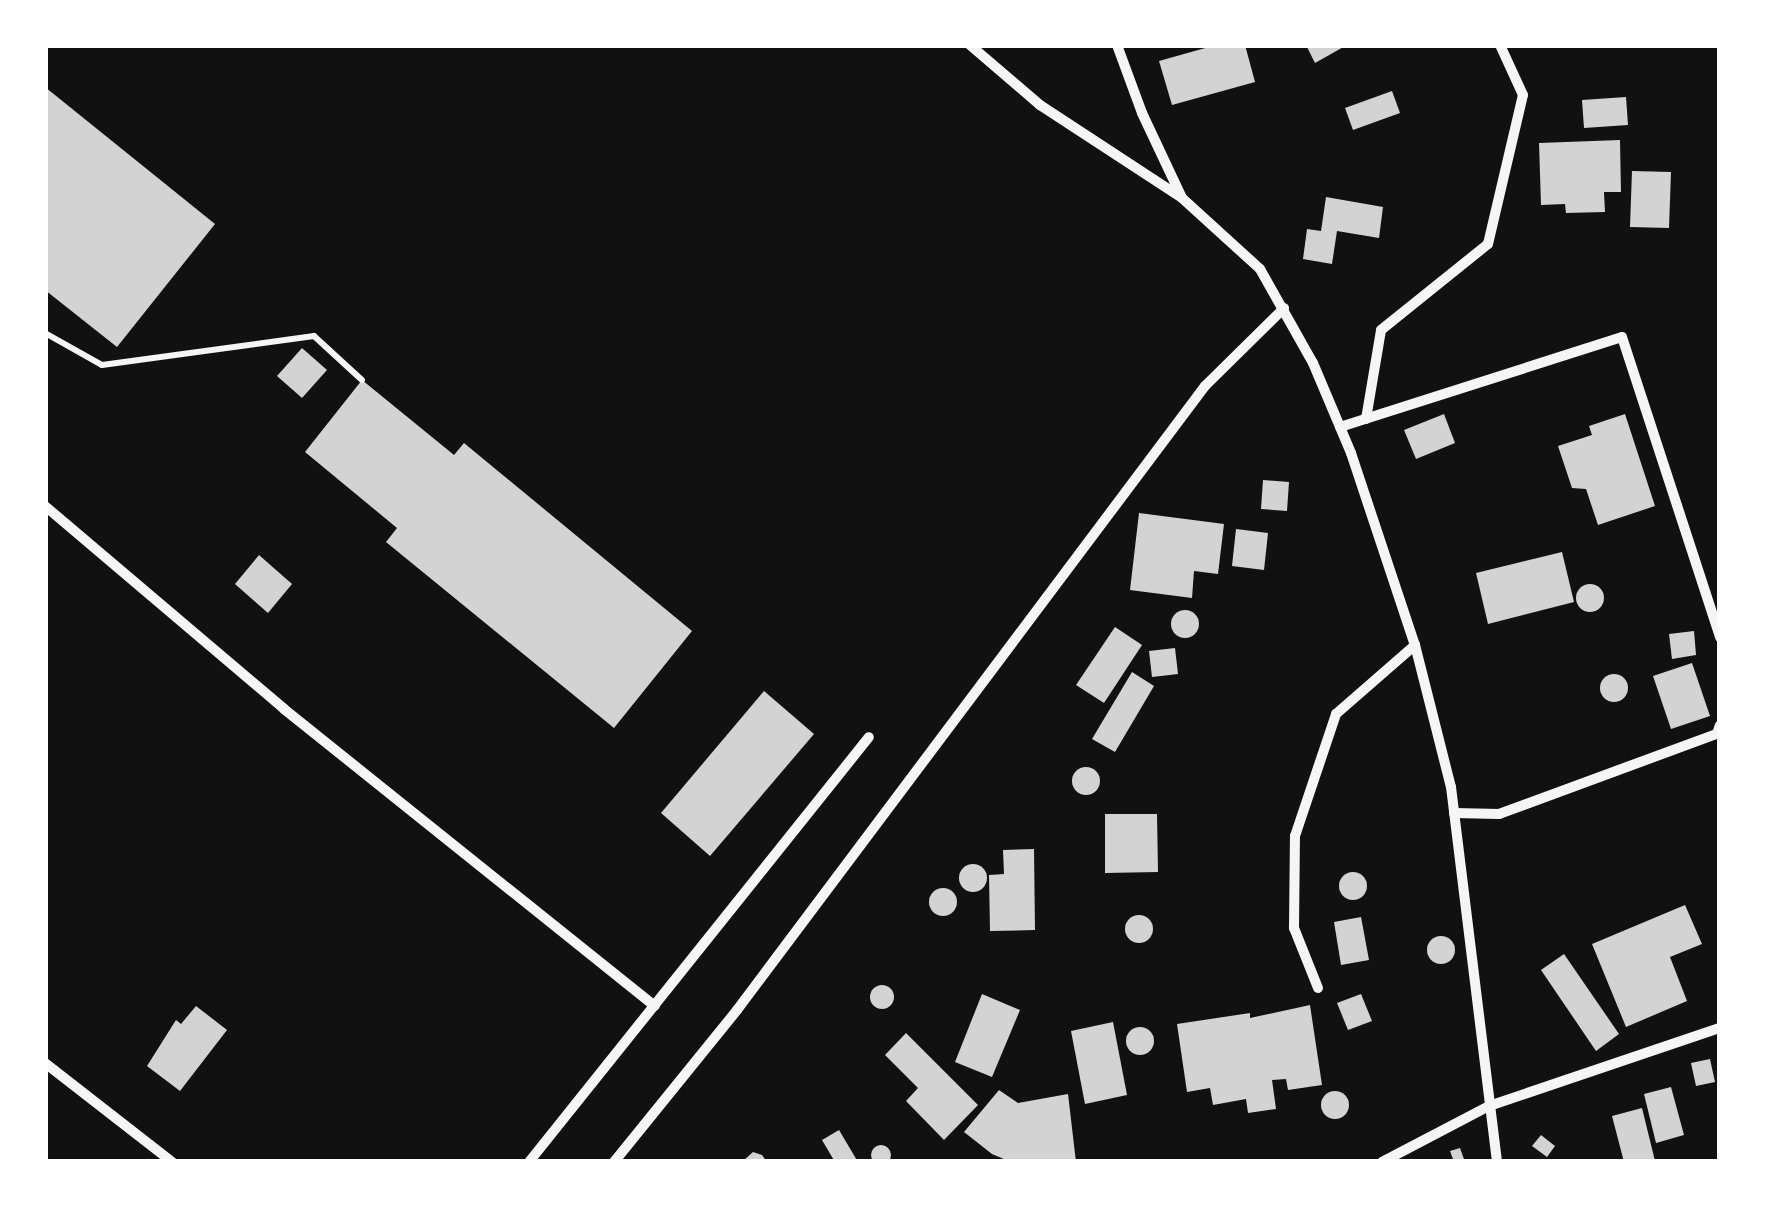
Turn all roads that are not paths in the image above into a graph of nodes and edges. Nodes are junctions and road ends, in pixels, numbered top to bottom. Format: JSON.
{"nodes":[{"id":1,"x":970,"y":45,"type":"edge"},
{"id":2,"x":1118,"y":45,"type":"edge"},
{"id":3,"x":1500,"y":45,"type":"edge"},
{"id":4,"x":1182,"y":198,"type":"junction"},
{"id":5,"x":1284,"y":308,"type":"junction"},
{"id":6,"x":1366,"y":418,"type":"junction"},
{"id":7,"x":1340,"y":427,"type":"junction"},
{"id":8,"x":45,"y":506,"type":"edge"},
{"id":9,"x":1720,"y":637,"type":"edge"},
{"id":10,"x":1415,"y":645,"type":"junction"},
{"id":11,"x":1720,"y":725,"type":"edge"},
{"id":12,"x":869,"y":736,"type":"dead end"},
{"id":13,"x":1454,"y":812,"type":"junction"},
{"id":14,"x":1318,"y":988,"type":"dead end"},
{"id":15,"x":655,"y":1006,"type":"junction"},
{"id":16,"x":1720,"y":1028,"type":"edge"},
{"id":17,"x":45,"y":1063,"type":"edge"},
{"id":18,"x":1489,"y":1106,"type":"junction"},
{"id":19,"x":172,"y":1162,"type":"edge"},
{"id":20,"x":529,"y":1162,"type":"edge"},
{"id":21,"x":614,"y":1162,"type":"edge"},
{"id":22,"x":1382,"y":1162,"type":"edge"},
{"id":23,"x":1497,"y":1162,"type":"edge"}],
"edges":[{"from":1,"to":4,"type":"street"},
{"from":2,"to":4,"type":"street"},
{"from":3,"to":6,"type":"street"},
{"from":4,"to":5,"type":"street"},
{"from":5,"to":7,"type":"street"},
{"from":5,"to":21,"type":"street"},
{"from":6,"to":7,"type":"street"},
{"from":6,"to":9,"type":"street"},
{"from":7,"to":10,"type":"street"},
{"from":8,"to":15,"type":"street"},
{"from":10,"to":13,"type":"street"},
{"from":10,"to":14,"type":"street"},
{"from":11,"to":13,"type":"street"},
{"from":12,"to":15,"type":"street"},
{"from":13,"to":18,"type":"street"},
{"from":15,"to":20,"type":"street"},
{"from":16,"to":18,"type":"street"},
{"from":17,"to":19,"type":"street"},
{"from":18,"to":22,"type":"street"},
{"from":18,"to":23,"type":"street"}]}
